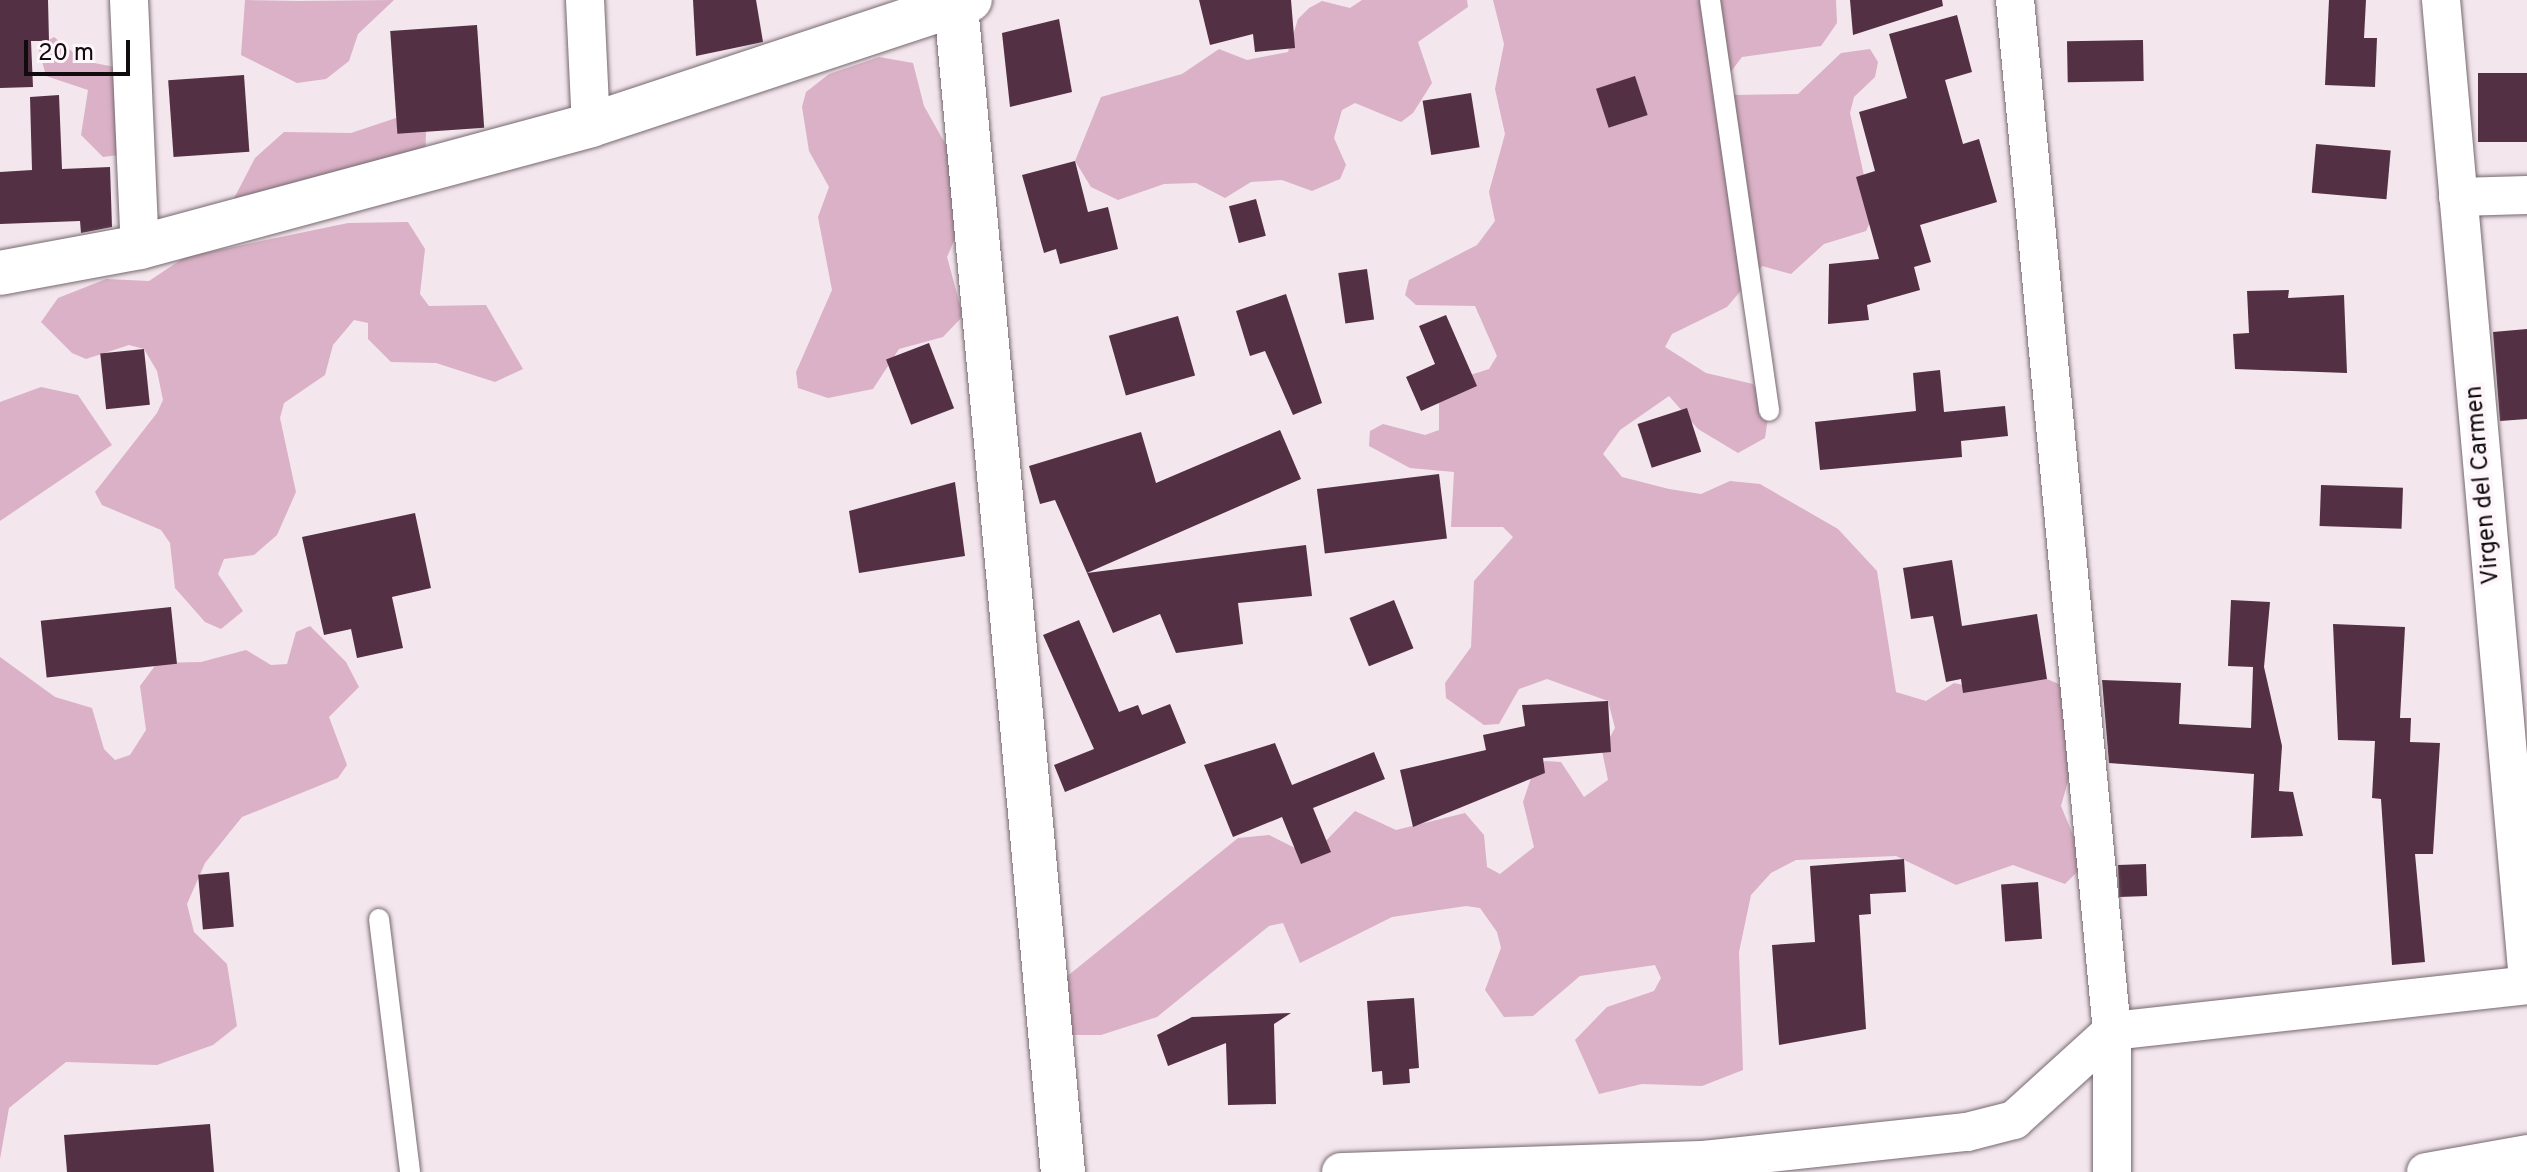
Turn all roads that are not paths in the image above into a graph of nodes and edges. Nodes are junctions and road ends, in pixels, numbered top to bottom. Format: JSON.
{"nodes":[{"id":1,"x":129,"y":0,"type":"edge"},
{"id":2,"x":585,"y":0,"type":"edge"},
{"id":3,"x":1710,"y":0,"type":"edge"},
{"id":4,"x":2015,"y":0,"type":"edge"},
{"id":5,"x":2441,"y":0,"type":"edge"},
{"id":6,"x":963,"y":3,"type":"edge"},
{"id":7,"x":591,"y":125,"type":"junction"},
{"id":8,"x":2527,"y":195,"type":"edge"},
{"id":9,"x":2458,"y":197,"type":"junction"},
{"id":10,"x":140,"y":247,"type":"junction"},
{"id":11,"x":0,"y":273,"type":"edge"},
{"id":12,"x":1769,"y":411,"type":"dead end"},
{"id":13,"x":379,"y":919,"type":"dead end"},
{"id":14,"x":2527,"y":969,"type":"edge"},
{"id":15,"x":2527,"y":985,"type":"edge"},
{"id":16,"x":2112,"y":1031,"type":"junction"},
{"id":17,"x":2527,"y":1154,"type":"edge"},
{"id":18,"x":410,"y":1172,"type":"edge"},
{"id":19,"x":1063,"y":1172,"type":"edge"},
{"id":20,"x":1341,"y":1172,"type":"edge"},
{"id":21,"x":2112,"y":1172,"type":"edge"},
{"id":22,"x":2426,"y":1172,"type":"edge"}],
"edges":[{"from":1,"to":10,"type":"street"},
{"from":2,"to":7,"type":"street"},
{"from":3,"to":12,"type":"lane"},
{"from":4,"to":16,"type":"street"},
{"from":5,"to":9,"type":"street","name":"Virgen del Carmen"},
{"from":6,"to":7,"type":"street"},
{"from":6,"to":19,"type":"street"},
{"from":7,"to":10,"type":"street"},
{"from":8,"to":9,"type":"street"},
{"from":9,"to":14,"type":"street","name":"Virgen del Carmen"},
{"from":10,"to":11,"type":"street"},
{"from":13,"to":18,"type":"lane"},
{"from":15,"to":16,"type":"street"},
{"from":16,"to":20,"type":"street"},
{"from":16,"to":21,"type":"street"},
{"from":17,"to":22,"type":"street"}]}
